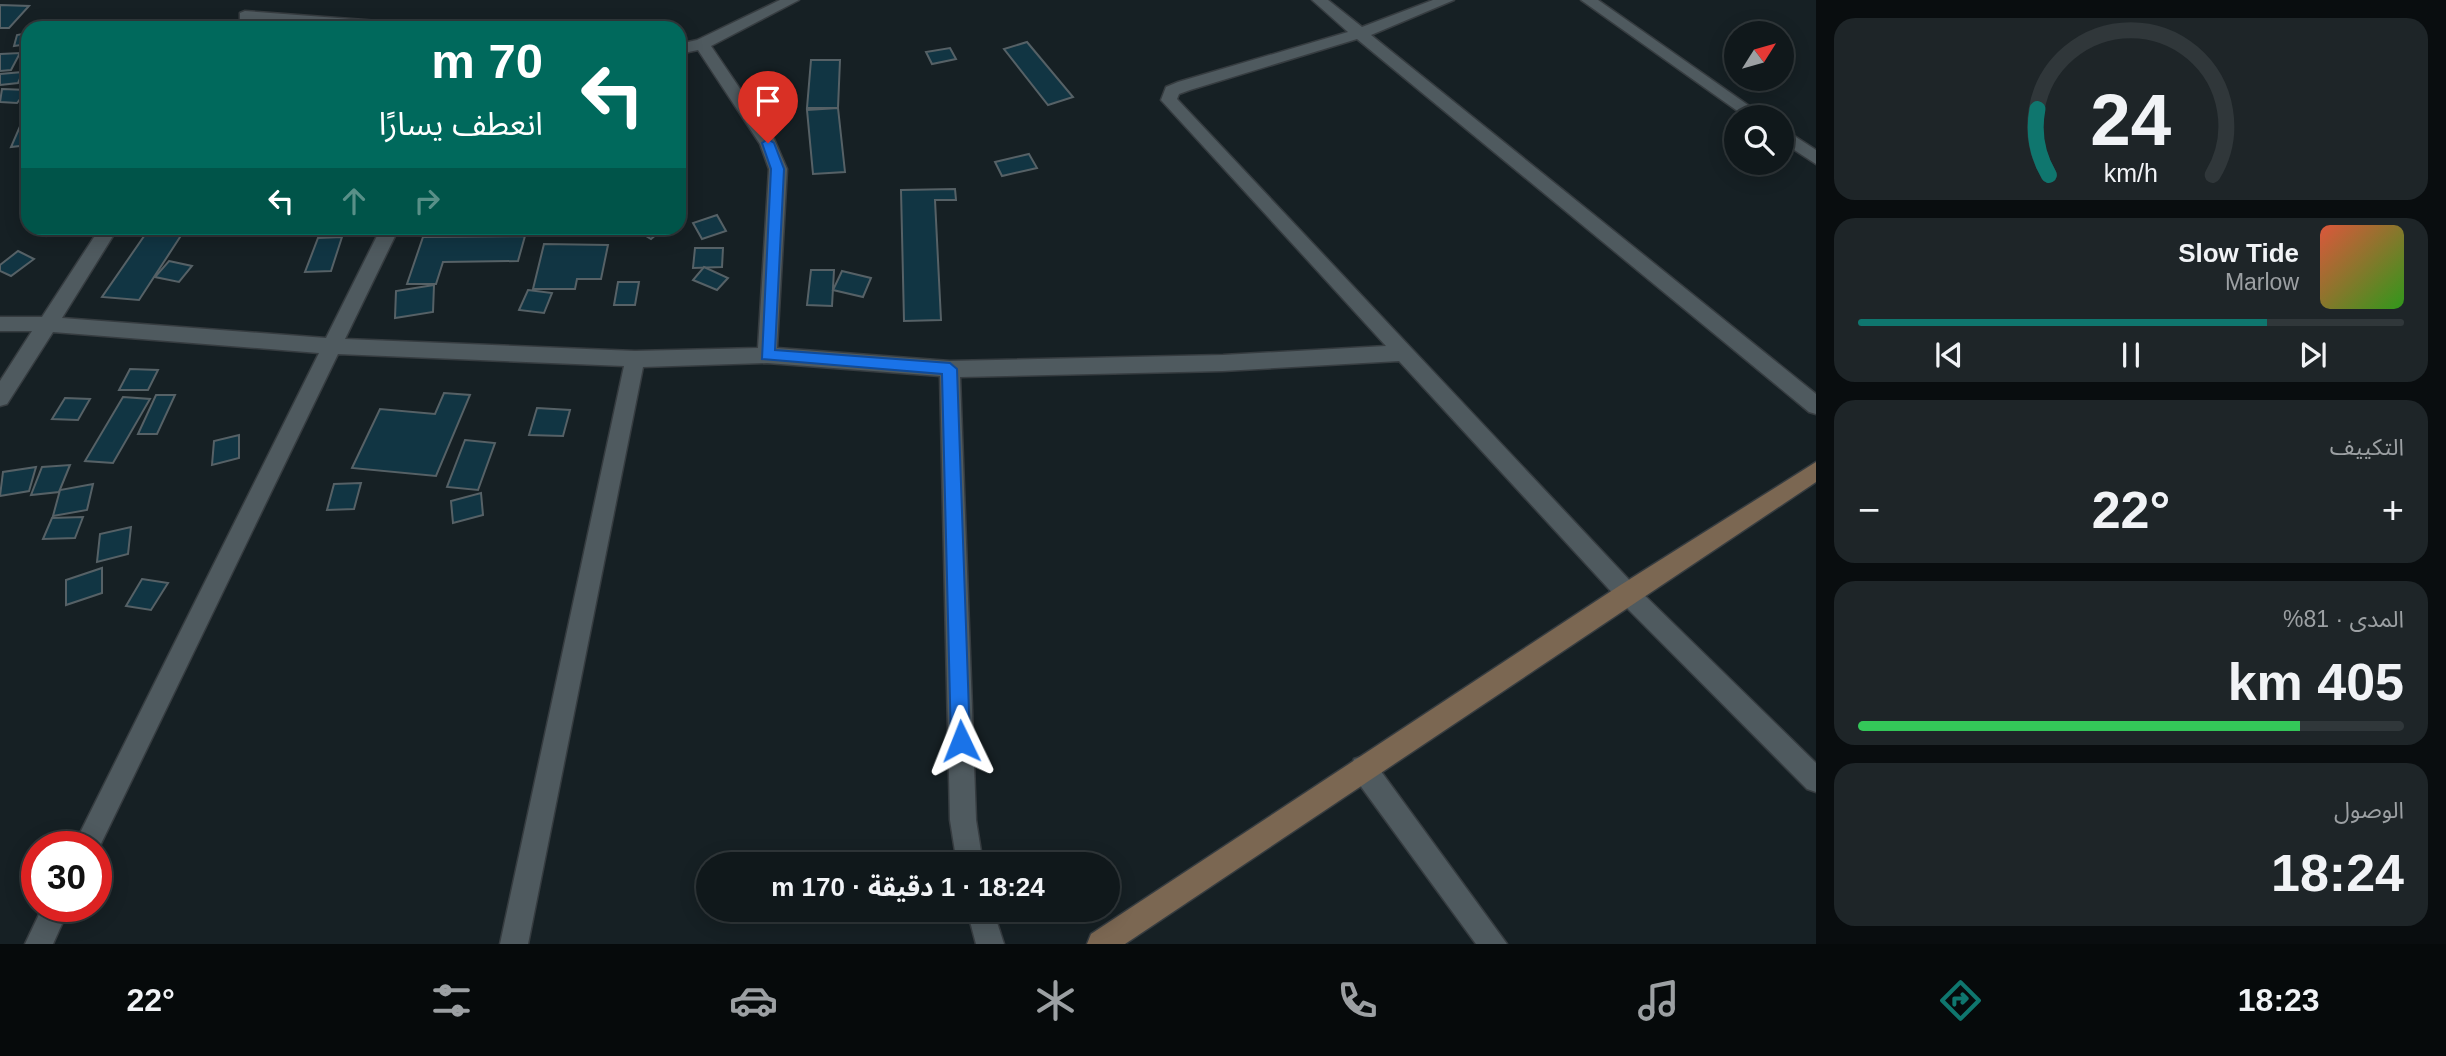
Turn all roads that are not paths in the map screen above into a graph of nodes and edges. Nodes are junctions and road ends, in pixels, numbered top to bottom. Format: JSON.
{"nodes":[{"id":1,"x":256,"y":0,"type":"edge"},
{"id":2,"x":792,"y":0,"type":"edge"},
{"id":3,"x":1319,"y":0,"type":"edge"},
{"id":4,"x":1447,"y":0,"type":"edge"},
{"id":5,"x":1588,"y":0,"type":"edge"},
{"id":6,"x":243,"y":21,"type":"edge"},
{"id":7,"x":1361,"y":33,"type":"junction"},
{"id":8,"x":702,"y":44,"type":"junction"},
{"id":9,"x":686,"y":47,"type":"edge"},
{"id":10,"x":1740,"y":105,"type":"edge"},
{"id":11,"x":1794,"y":142,"type":"edge"},
{"id":12,"x":1816,"y":158,"type":"edge"},
{"id":13,"x":104,"y":235,"type":"edge"},
{"id":14,"x":387,"y":235,"type":"edge"},
{"id":15,"x":0,"y":324,"type":"edge"},
{"id":16,"x":47,"y":324,"type":"junction"},
{"id":17,"x":332,"y":346,"type":"junction"},
{"id":18,"x":1406,"y":353,"type":"junction"},
{"id":19,"x":767,"y":355,"type":"junction"},
{"id":20,"x":635,"y":359,"type":"junction"},
{"id":21,"x":950,"y":369,"type":"junction"},
{"id":22,"x":0,"y":398,"type":"edge"},
{"id":23,"x":1816,"y":406,"type":"edge"},
{"id":24,"x":1816,"y":471,"type":"edge"},
{"id":25,"x":1627,"y":593,"type":"junction"},
{"id":26,"x":1363,"y":768,"type":"junction"},
{"id":27,"x":1816,"y":780,"type":"edge"},
{"id":28,"x":94,"y":831,"type":"edge"},
{"id":29,"x":968,"y":852,"type":"edge"},
{"id":30,"x":49,"y":922,"type":"edge"},
{"id":31,"x":984,"y":922,"type":"edge"},
{"id":32,"x":38,"y":944,"type":"edge"},
{"id":33,"x":514,"y":944,"type":"edge"},
{"id":34,"x":990,"y":944,"type":"edge"},
{"id":35,"x":1101,"y":944,"type":"edge"},
{"id":36,"x":1493,"y":944,"type":"edge"}],
"edges":[{"from":1,"to":6,"type":"street"},
{"from":2,"to":8,"type":"street"},
{"from":3,"to":7,"type":"street"},
{"from":4,"to":7,"type":"street"},
{"from":5,"to":10,"type":"street"},
{"from":7,"to":18,"type":"street"},
{"from":7,"to":23,"type":"street"},
{"from":8,"to":9,"type":"street"},
{"from":8,"to":19,"type":"street"},
{"from":11,"to":12,"type":"street"},
{"from":13,"to":16,"type":"street"},
{"from":14,"to":17,"type":"street"},
{"from":15,"to":16,"type":"street"},
{"from":16,"to":17,"type":"street"},
{"from":16,"to":22,"type":"street"},
{"from":17,"to":20,"type":"street"},
{"from":17,"to":28,"type":"street"},
{"from":18,"to":21,"type":"street"},
{"from":18,"to":25,"type":"street"},
{"from":19,"to":20,"type":"street"},
{"from":19,"to":21,"type":"street"},
{"from":20,"to":33,"type":"street"},
{"from":21,"to":29,"type":"street"},
{"from":24,"to":25,"type":"main road"},
{"from":25,"to":26,"type":"main road"},
{"from":25,"to":27,"type":"street"},
{"from":26,"to":35,"type":"main road"},
{"from":26,"to":36,"type":"street"},
{"from":30,"to":32,"type":"street"},
{"from":31,"to":34,"type":"street"}]}
